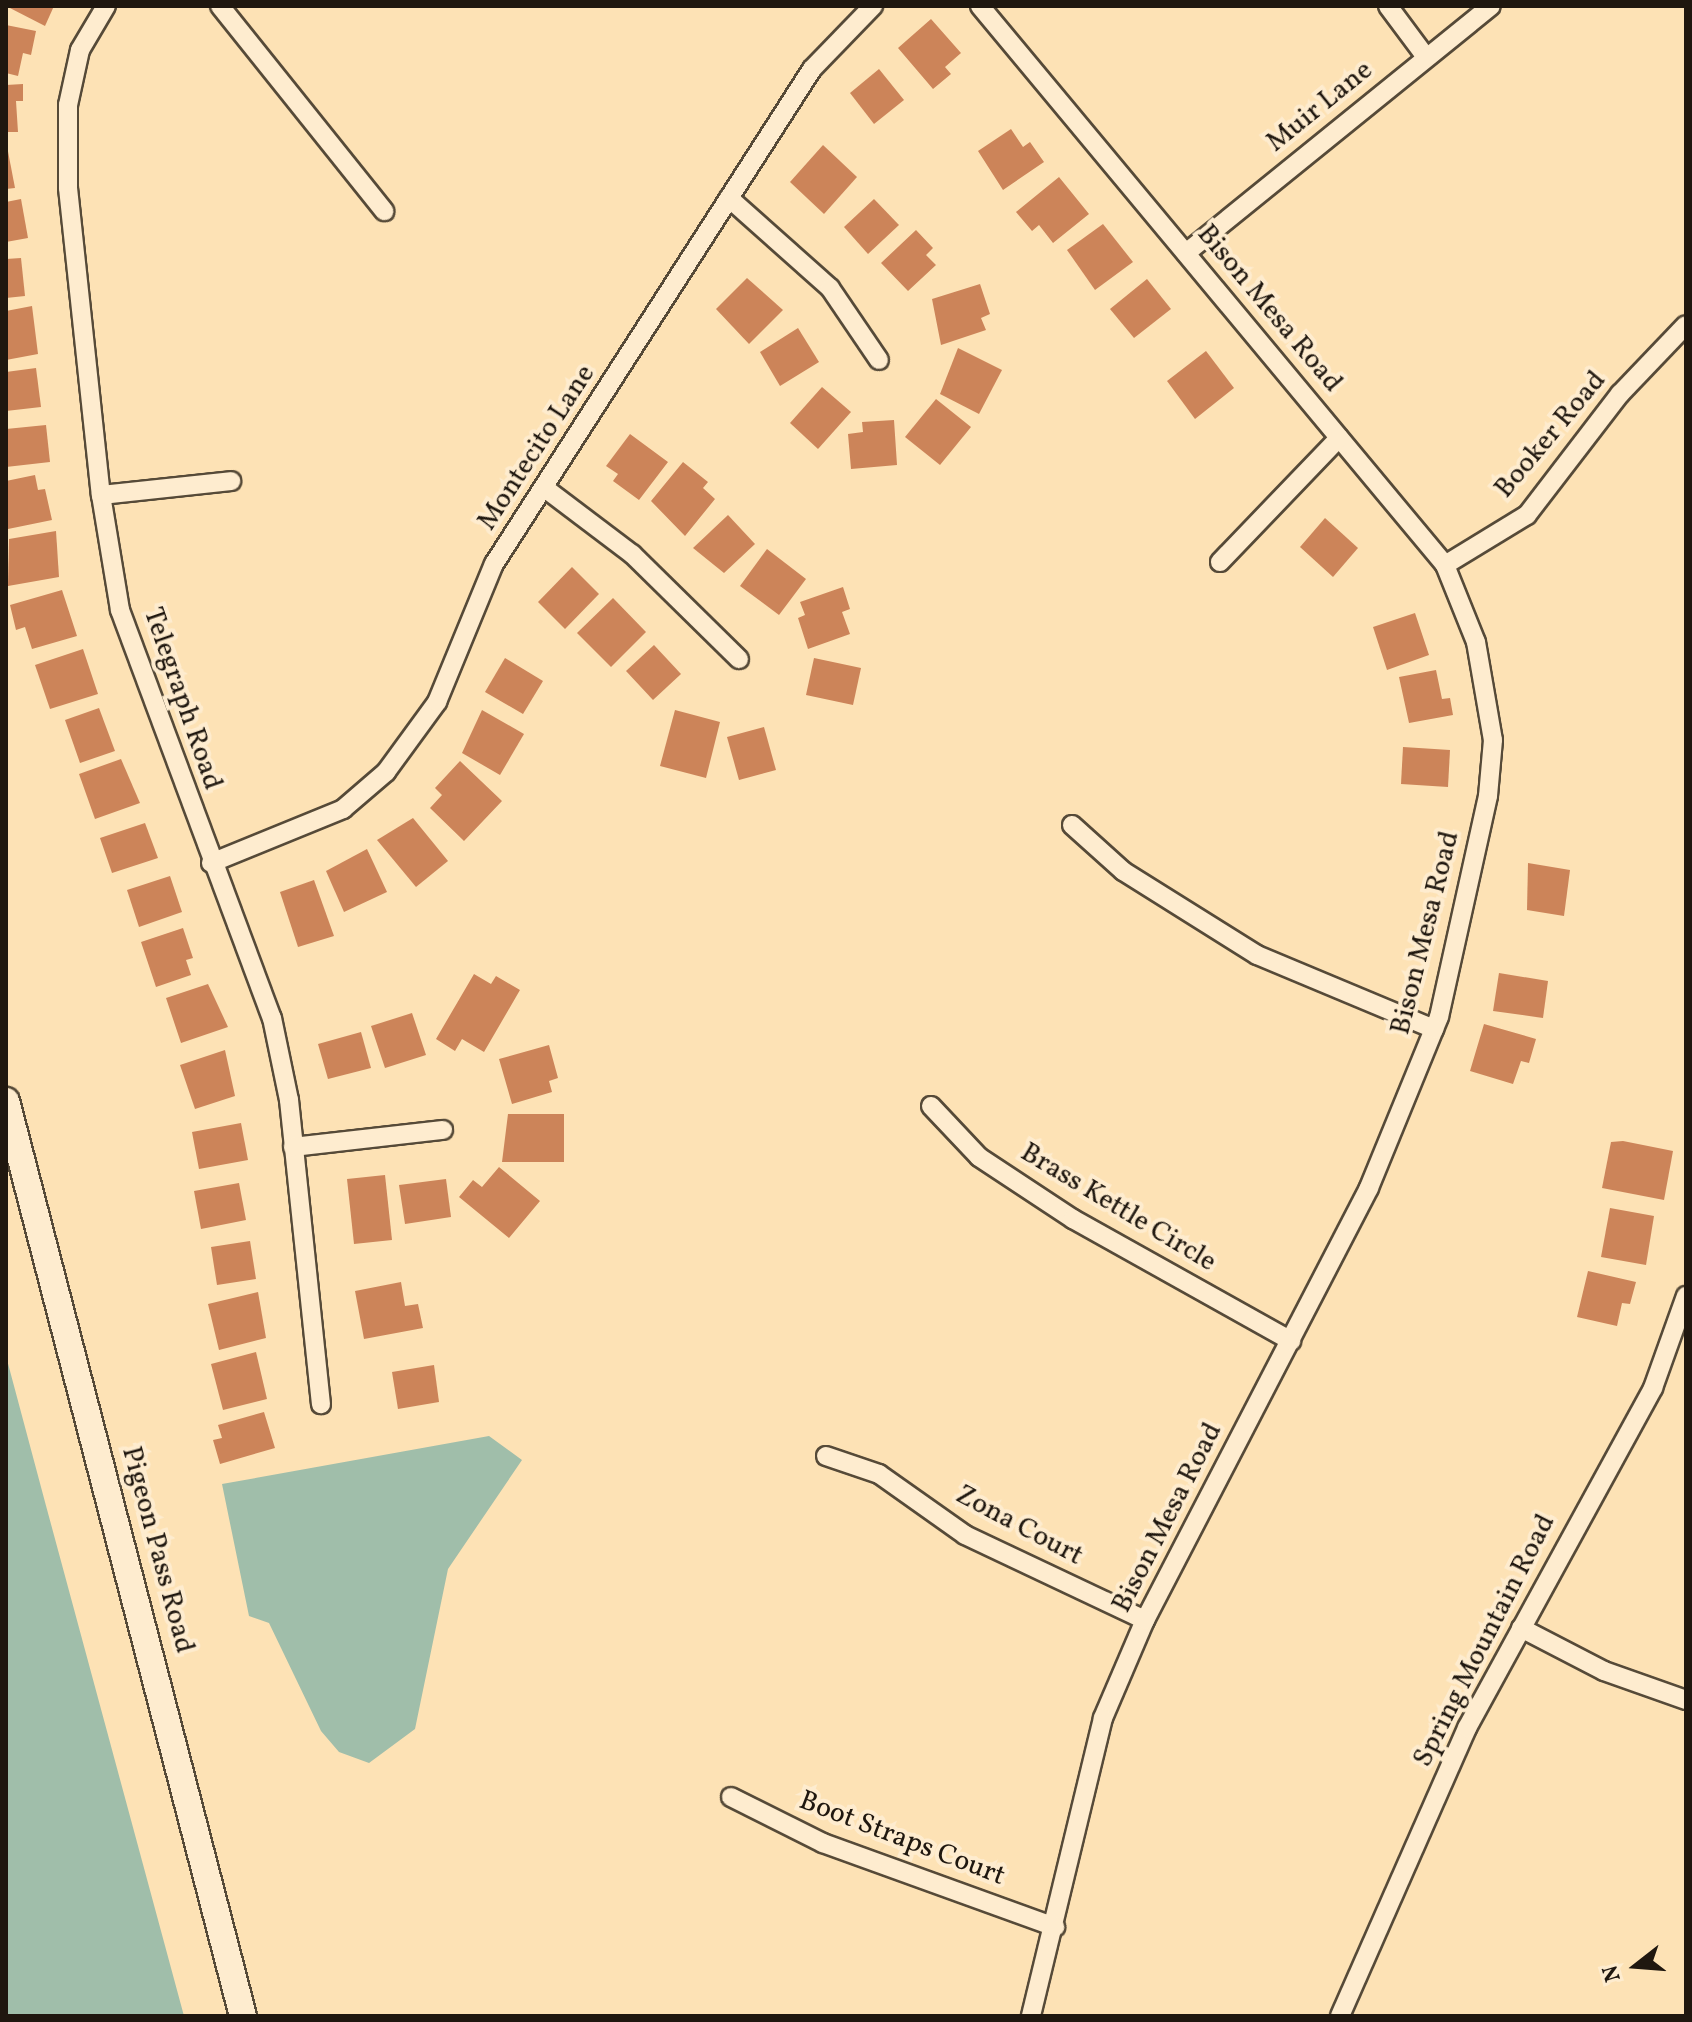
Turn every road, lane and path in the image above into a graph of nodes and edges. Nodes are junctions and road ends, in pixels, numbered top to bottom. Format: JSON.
{"nodes":[{"id":1,"x":106,"y":6,"type":"edge"},
{"id":2,"x":220,"y":6,"type":"edge"},
{"id":3,"x":873,"y":6,"type":"edge"},
{"id":4,"x":980,"y":6,"type":"edge"},
{"id":5,"x":1388,"y":6,"type":"edge"},
{"id":6,"x":1491,"y":6,"type":"edge"},
{"id":7,"x":1426,"y":57,"type":"junction"},
{"id":8,"x":729,"y":198,"type":"junction"},
{"id":9,"x":384,"y":211,"type":"dead end"},
{"id":10,"x":1186,"y":253,"type":"junction"},
{"id":11,"x":1686,"y":325,"type":"edge"},
{"id":12,"x":879,"y":360,"type":"dead end"},
{"id":13,"x":1339,"y":438,"type":"junction"},
{"id":14,"x":231,"y":481,"type":"dead end"},
{"id":15,"x":546,"y":489,"type":"junction"},
{"id":16,"x":101,"y":495,"type":"junction"},
{"id":17,"x":1220,"y":562,"type":"dead end"},
{"id":18,"x":1445,"y":565,"type":"junction"},
{"id":19,"x":739,"y":659,"type":"dead end"},
{"id":20,"x":1072,"y":825,"type":"dead end"},
{"id":21,"x":211,"y":863,"type":"junction"},
{"id":22,"x":1434,"y":1029,"type":"junction"},
{"id":23,"x":6,"y":1101,"type":"edge"},
{"id":24,"x":931,"y":1106,"type":"dead end"},
{"id":25,"x":443,"y":1130,"type":"dead end"},
{"id":26,"x":293,"y":1147,"type":"junction"},
{"id":27,"x":1686,"y":1296,"type":"edge"},
{"id":28,"x":1291,"y":1341,"type":"junction"},
{"id":29,"x":321,"y":1404,"type":"dead end"},
{"id":30,"x":826,"y":1456,"type":"dead end"},
{"id":31,"x":1145,"y":1620,"type":"junction"},
{"id":32,"x":1521,"y":1628,"type":"junction"},
{"id":33,"x":1686,"y":1700,"type":"edge"},
{"id":34,"x":731,"y":1797,"type":"dead end"},
{"id":35,"x":1055,"y":1927,"type":"junction"},
{"id":36,"x":243,"y":2016,"type":"edge"},
{"id":37,"x":1031,"y":2016,"type":"edge"},
{"id":38,"x":1340,"y":2016,"type":"edge"}],
"edges":[{"from":1,"to":16,"type":"street","name":"Telegraph Road"},
{"from":2,"to":9,"type":"street"},
{"from":3,"to":8,"type":"street","name":"Montecito Lane"},
{"from":4,"to":10,"type":"street","name":"Bison Mesa Road"},
{"from":5,"to":7,"type":"street"},
{"from":6,"to":7,"type":"street","name":"Muir Lane"},
{"from":7,"to":10,"type":"street","name":"Muir Lane"},
{"from":8,"to":12,"type":"street"},
{"from":8,"to":15,"type":"street","name":"Montecito Lane"},
{"from":10,"to":13,"type":"street","name":"Bison Mesa Road"},
{"from":11,"to":18,"type":"street","name":"Booker Road"},
{"from":13,"to":17,"type":"street"},
{"from":13,"to":18,"type":"street","name":"Bison Mesa Road"},
{"from":14,"to":16,"type":"street"},
{"from":15,"to":19,"type":"street"},
{"from":15,"to":21,"type":"street","name":"Montecito Lane"},
{"from":16,"to":21,"type":"street","name":"Telegraph Road"},
{"from":18,"to":22,"type":"street","name":"Bison Mesa Road"},
{"from":20,"to":22,"type":"street"},
{"from":21,"to":26,"type":"street","name":"Telegraph Road"},
{"from":22,"to":28,"type":"street","name":"Bison Mesa Road"},
{"from":23,"to":36,"type":"street","name":"Pigeon Pass Road"},
{"from":24,"to":28,"type":"street","name":"Brass Kettle Circle"},
{"from":25,"to":26,"type":"street"},
{"from":26,"to":29,"type":"street","name":"Telegraph Road"},
{"from":27,"to":32,"type":"street","name":"Spring Mountain Road"},
{"from":28,"to":31,"type":"street","name":"Bison Mesa Road"},
{"from":30,"to":31,"type":"street","name":"Zona Court"},
{"from":31,"to":35,"type":"street","name":"Bison Mesa Road"},
{"from":32,"to":33,"type":"street"},
{"from":32,"to":38,"type":"street","name":"Spring Mountain Road"},
{"from":34,"to":35,"type":"street","name":"Boot Straps Court"},
{"from":35,"to":37,"type":"street","name":"Bison Mesa Road"}]}
